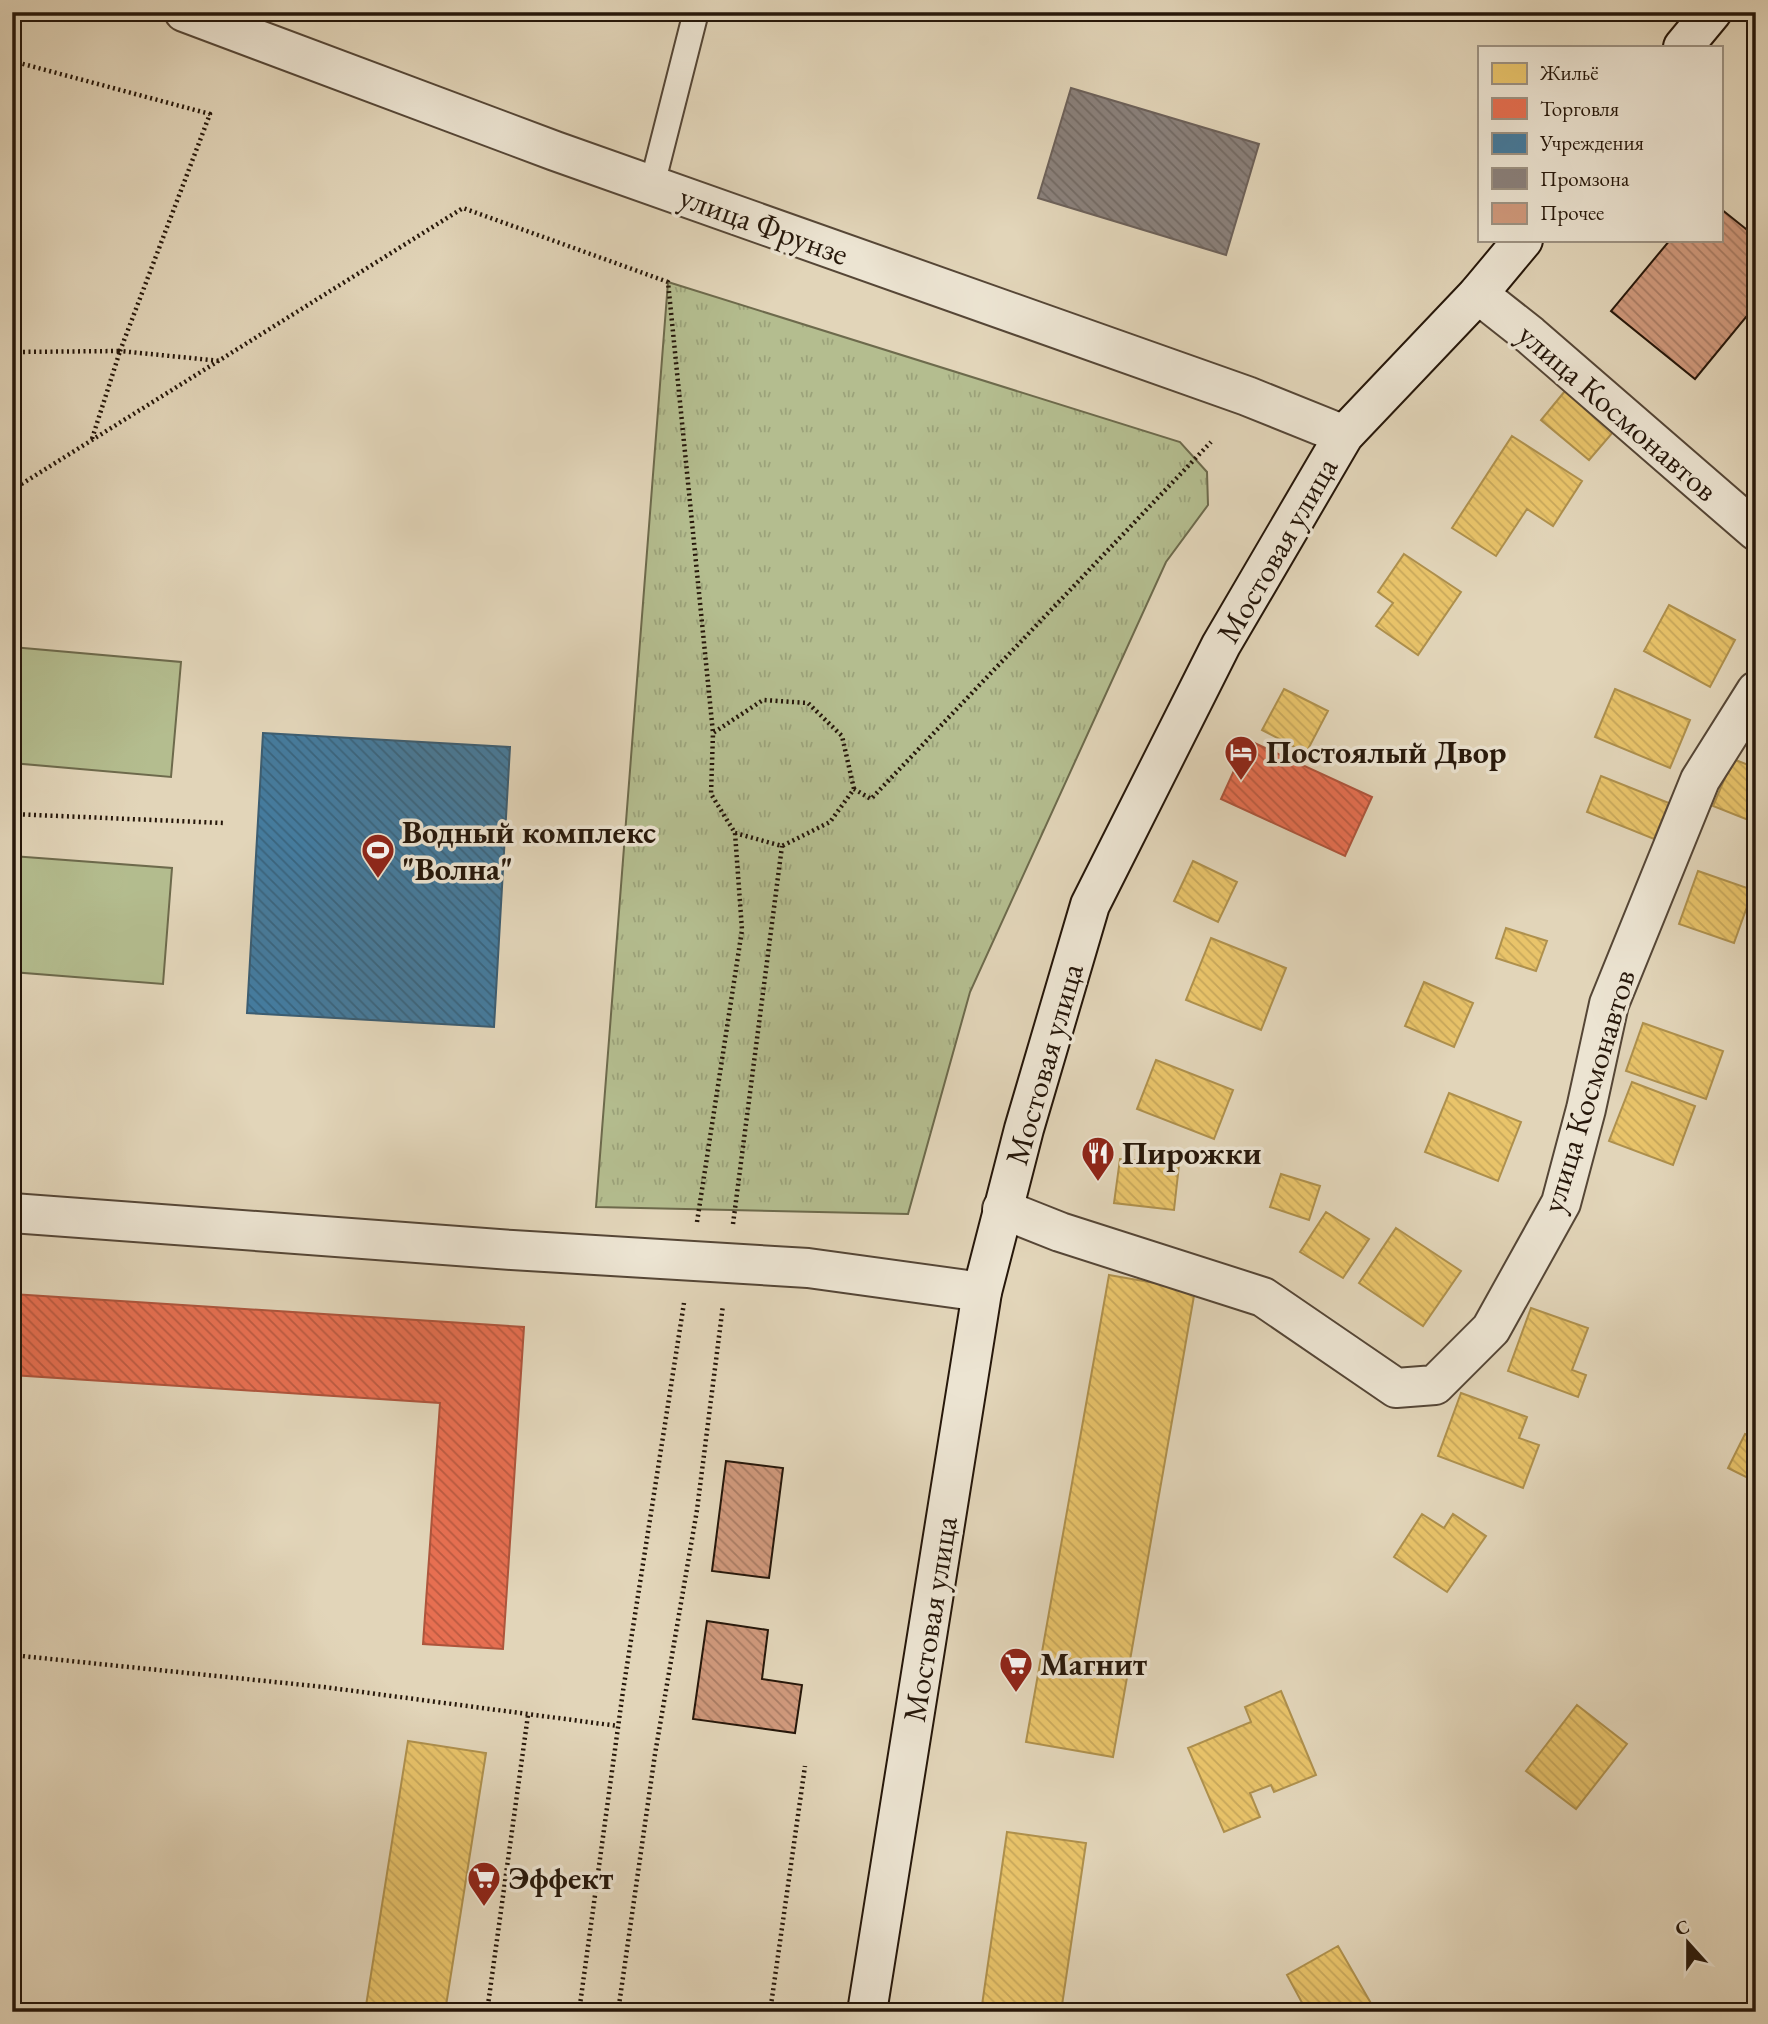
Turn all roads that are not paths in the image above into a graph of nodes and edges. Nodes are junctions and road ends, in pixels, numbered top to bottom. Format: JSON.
{"nodes":[{"id":1,"x":184,"y":12,"type":"edge"},
{"id":2,"x":696,"y":12,"type":"edge"},
{"id":3,"x":1712,"y":12,"type":"edge"},
{"id":4,"x":1684,"y":46,"type":"edge"},
{"id":5,"x":652,"y":186,"type":"junction"},
{"id":6,"x":1521,"y":242,"type":"edge"},
{"id":7,"x":1478,"y":294,"type":"junction"},
{"id":8,"x":1344,"y":435,"type":"junction"},
{"id":9,"x":1756,"y":531,"type":"edge"},
{"id":10,"x":1756,"y":691,"type":"edge"},
{"id":11,"x":1002,"y":1209,"type":"junction"},
{"id":12,"x":12,"y":1213,"type":"edge"},
{"id":13,"x":982,"y":1292,"type":"junction"},
{"id":14,"x":867,"y":2012,"type":"edge"}],
"edges":[{"from":1,"to":5,"type":"street","name":"улица Фрунзе"},
{"from":2,"to":5,"type":"lane"},
{"from":3,"to":4,"type":"street"},
{"from":5,"to":8,"type":"street","name":"улица Фрунзе"},
{"from":6,"to":7,"type":"street","name":"Мостовая улица"},
{"from":7,"to":8,"type":"street","name":"Мостовая улица"},
{"from":7,"to":9,"type":"street","name":"улица Космонавтов"},
{"from":8,"to":11,"type":"street","name":"Мостовая улица"},
{"from":10,"to":11,"type":"street","name":"улица Космонавтов"},
{"from":11,"to":13,"type":"street","name":"Мостовая улица"},
{"from":12,"to":13,"type":"street"},
{"from":13,"to":14,"type":"street","name":"Мостовая улица"}]}
